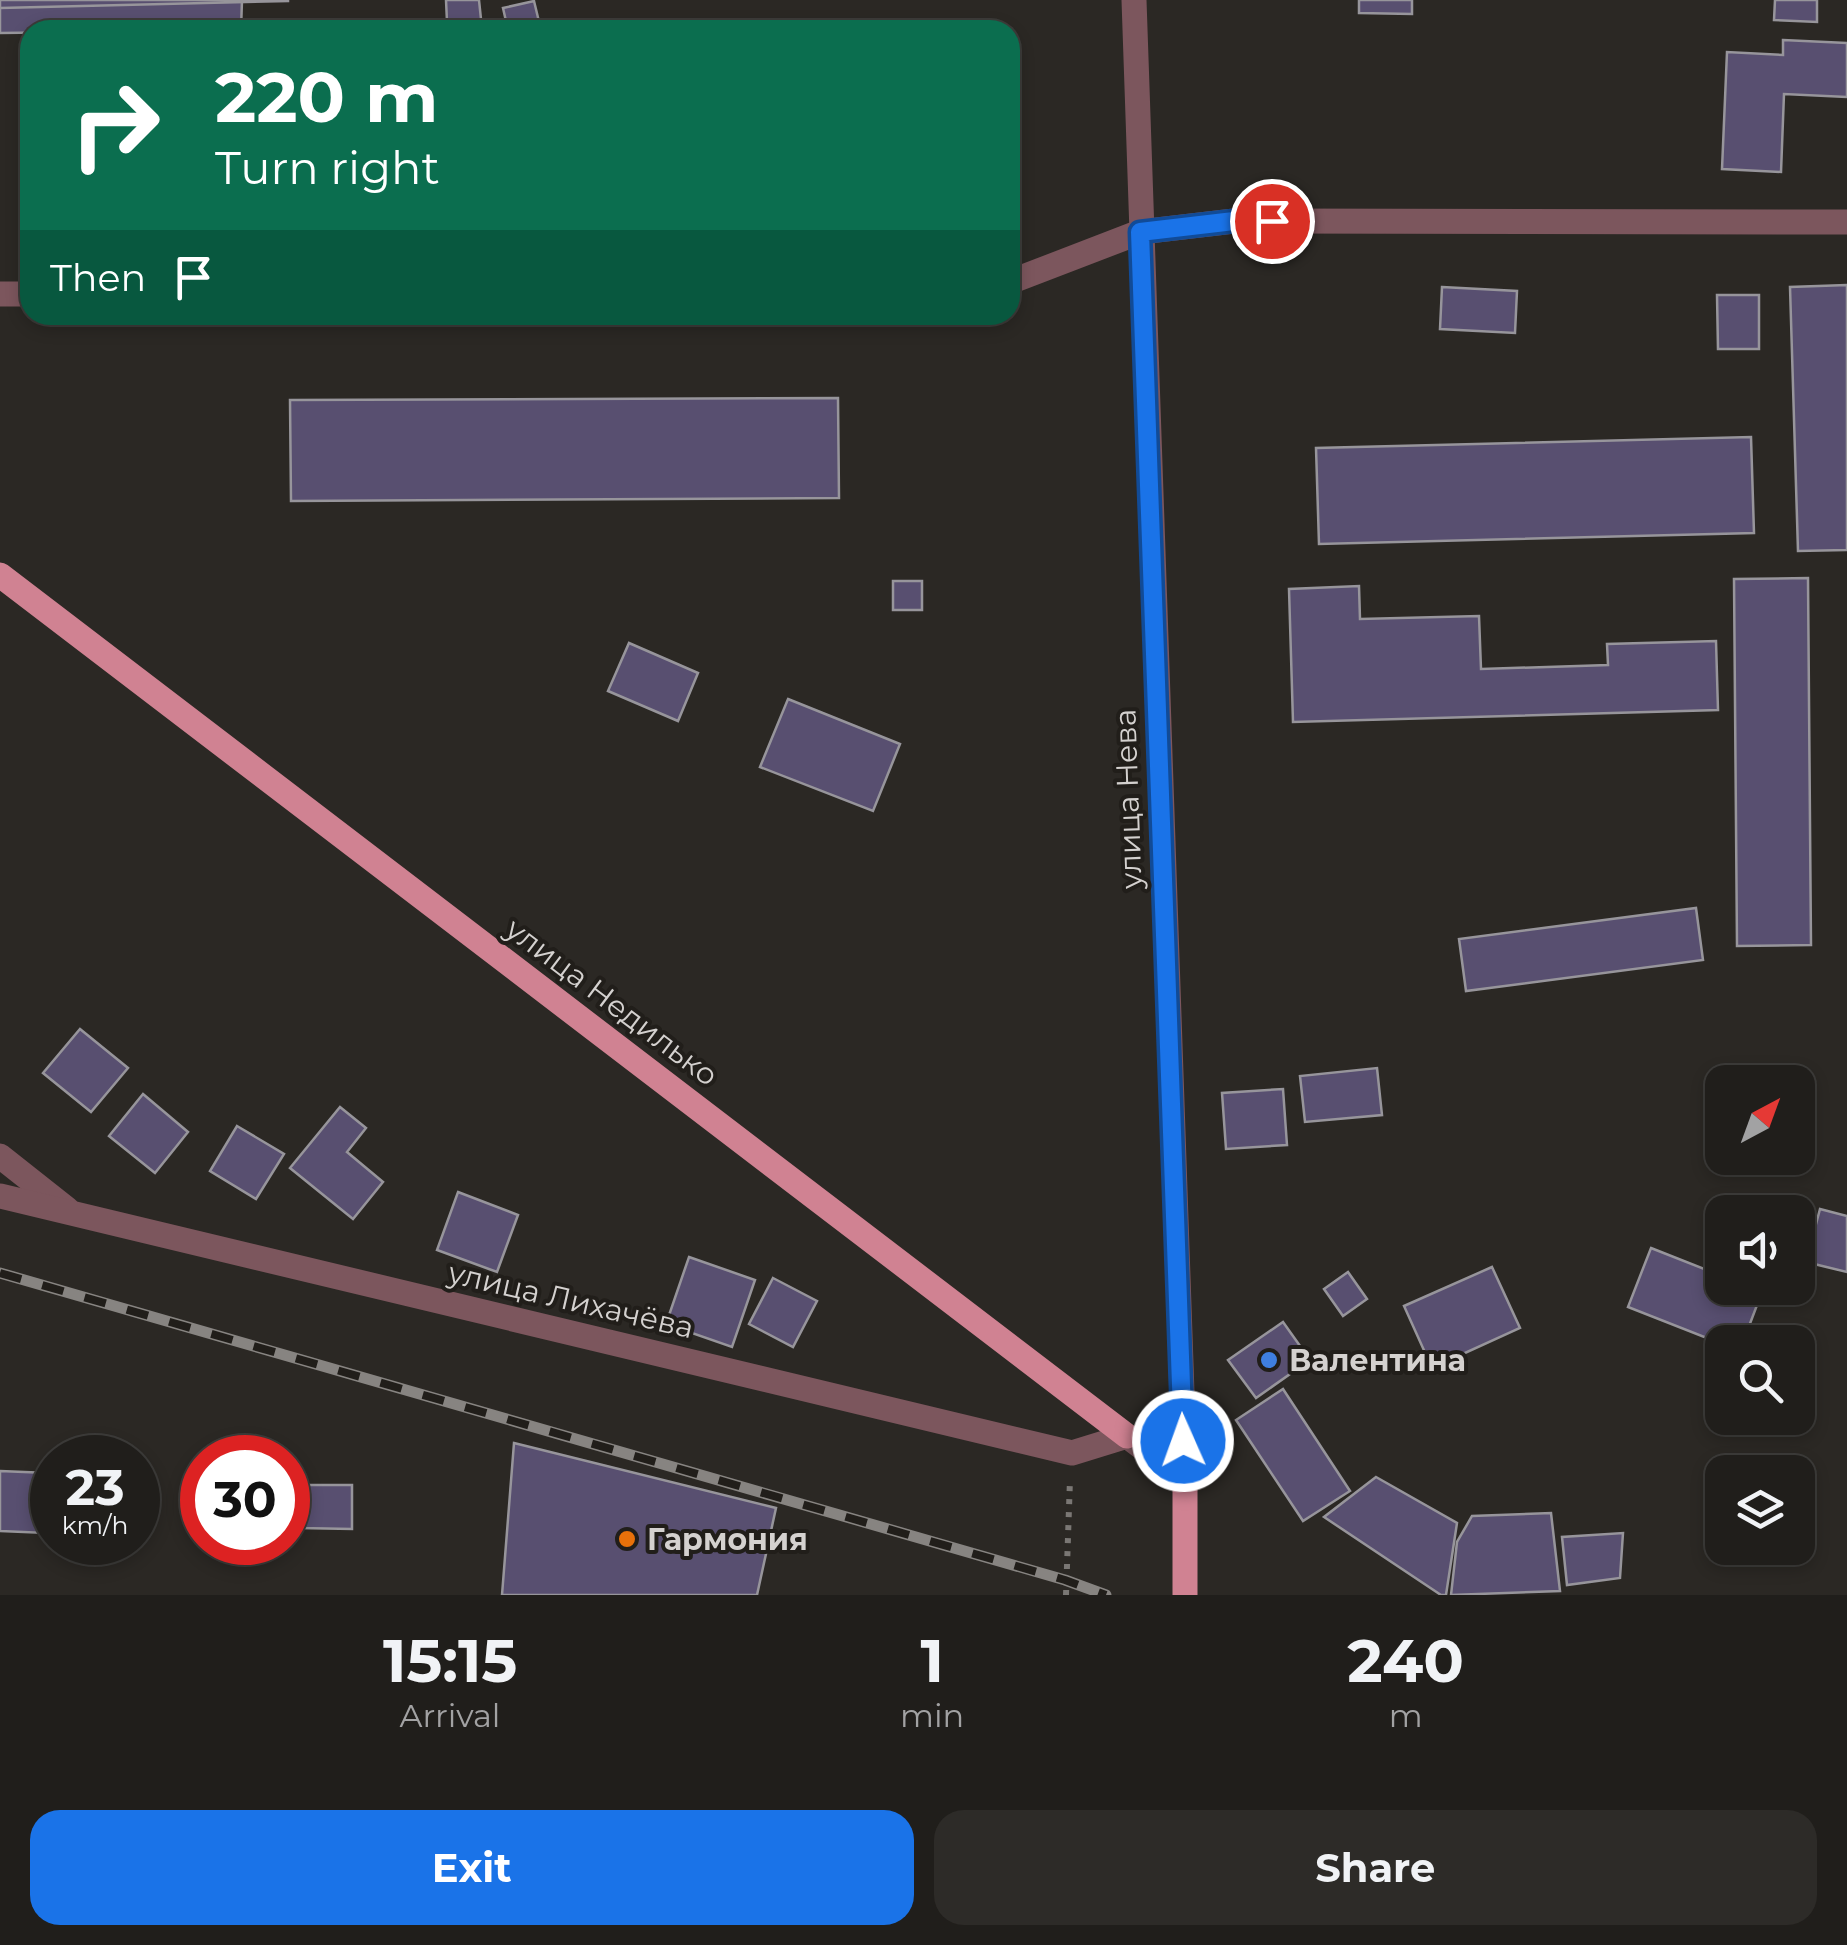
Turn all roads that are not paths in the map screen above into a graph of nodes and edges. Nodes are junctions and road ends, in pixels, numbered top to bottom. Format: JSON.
{"nodes":[{"id":1,"x":1134,"y":0,"type":"edge"},
{"id":2,"x":1847,"y":222,"type":"edge"},
{"id":3,"x":1140,"y":232,"type":"junction"},
{"id":4,"x":1020,"y":278,"type":"edge"},
{"id":5,"x":0,"y":575,"type":"edge"},
{"id":6,"x":0,"y":1156,"type":"edge"},
{"id":7,"x":0,"y":1196,"type":"edge"},
{"id":8,"x":74,"y":1214,"type":"junction"},
{"id":9,"x":1127,"y":1436,"type":"junction"},
{"id":10,"x":1185,"y":1480,"type":"junction"},
{"id":11,"x":1186,"y":1595,"type":"edge"}],
"edges":[{"from":1,"to":3,"type":"street","name":"улица Нева"},
{"from":2,"to":3,"type":"street"},
{"from":3,"to":4,"type":"street"},
{"from":3,"to":10,"type":"street","name":"улица Нева"},
{"from":5,"to":9,"type":"main road","name":"улица Недилько"},
{"from":6,"to":8,"type":"street"},
{"from":7,"to":8,"type":"street","name":"улица Лихачёва"},
{"from":8,"to":9,"type":"street","name":"улица Лихачёва"},
{"from":9,"to":10,"type":"street","name":"улица Недилько"},
{"from":10,"to":11,"type":"main road","name":"улица Нева"}]}
